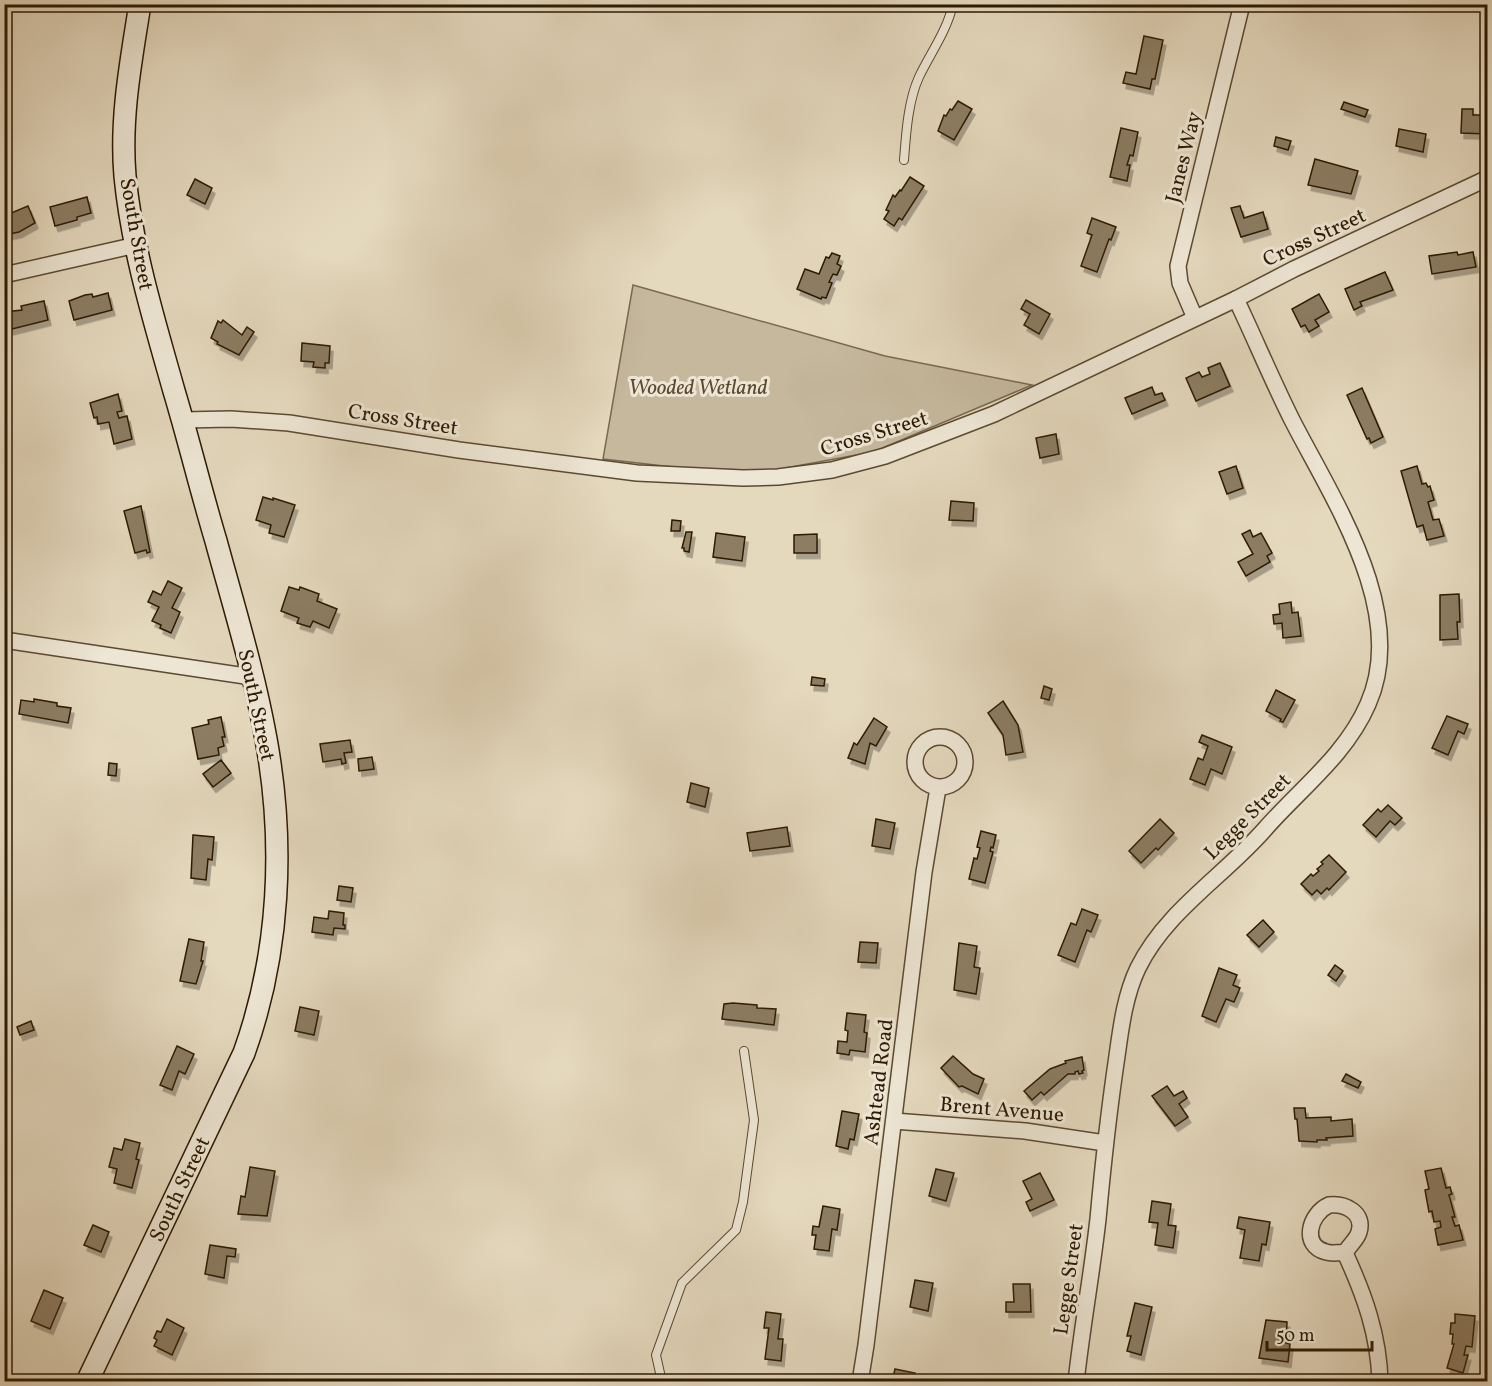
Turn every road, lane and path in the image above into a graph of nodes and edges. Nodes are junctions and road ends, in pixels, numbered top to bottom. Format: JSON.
{"nodes":[{"id":1,"x":140,"y":4,"type":"edge"},
{"id":2,"x":953,"y":4,"type":"edge"},
{"id":3,"x":1242,"y":4,"type":"edge"},
{"id":4,"x":904,"y":160,"type":"dead end"},
{"id":5,"x":1488,"y":178,"type":"edge"},
{"id":6,"x":136,"y":245,"type":"junction"},
{"id":7,"x":4,"y":275,"type":"edge"},
{"id":8,"x":1236,"y":299,"type":"junction"},
{"id":9,"x":1195,"y":318,"type":"junction"},
{"id":10,"x":183,"y":420,"type":"junction"},
{"id":11,"x":4,"y":640,"type":"edge"},
{"id":12,"x":252,"y":677,"type":"junction"},
{"id":13,"x":938,"y":788,"type":"dead end"},
{"id":14,"x":744,"y":1051,"type":"dead end"},
{"id":15,"x":894,"y":1121,"type":"junction"},
{"id":16,"x":1105,"y":1143,"type":"junction"},
{"id":17,"x":1345,"y":1253,"type":"dead end"},
{"id":18,"x":87,"y":1382,"type":"edge"},
{"id":19,"x":662,"y":1382,"type":"edge"},
{"id":20,"x":860,"y":1382,"type":"edge"},
{"id":21,"x":1076,"y":1382,"type":"edge"},
{"id":22,"x":1380,"y":1382,"type":"edge"}],
"edges":[{"from":1,"to":6,"type":"street","name":"South Street"},
{"from":2,"to":4,"type":"lane"},
{"from":3,"to":9,"type":"street","name":"Janes Way"},
{"from":5,"to":8,"type":"street","name":"Cross Street"},
{"from":6,"to":7,"type":"street"},
{"from":6,"to":10,"type":"street","name":"South Street"},
{"from":8,"to":9,"type":"street","name":"Cross Street"},
{"from":8,"to":16,"type":"street","name":"Legge Street"},
{"from":9,"to":10,"type":"street","name":"Cross Street"},
{"from":10,"to":12,"type":"street","name":"South Street"},
{"from":11,"to":12,"type":"street"},
{"from":12,"to":18,"type":"street","name":"South Street"},
{"from":13,"to":15,"type":"street","name":"Ashtead Road"},
{"from":14,"to":19,"type":"lane"},
{"from":15,"to":16,"type":"street","name":"Brent Avenue"},
{"from":15,"to":20,"type":"street","name":"Ashtead Road"},
{"from":16,"to":21,"type":"street","name":"Legge Street"},
{"from":17,"to":22,"type":"street"}]}
